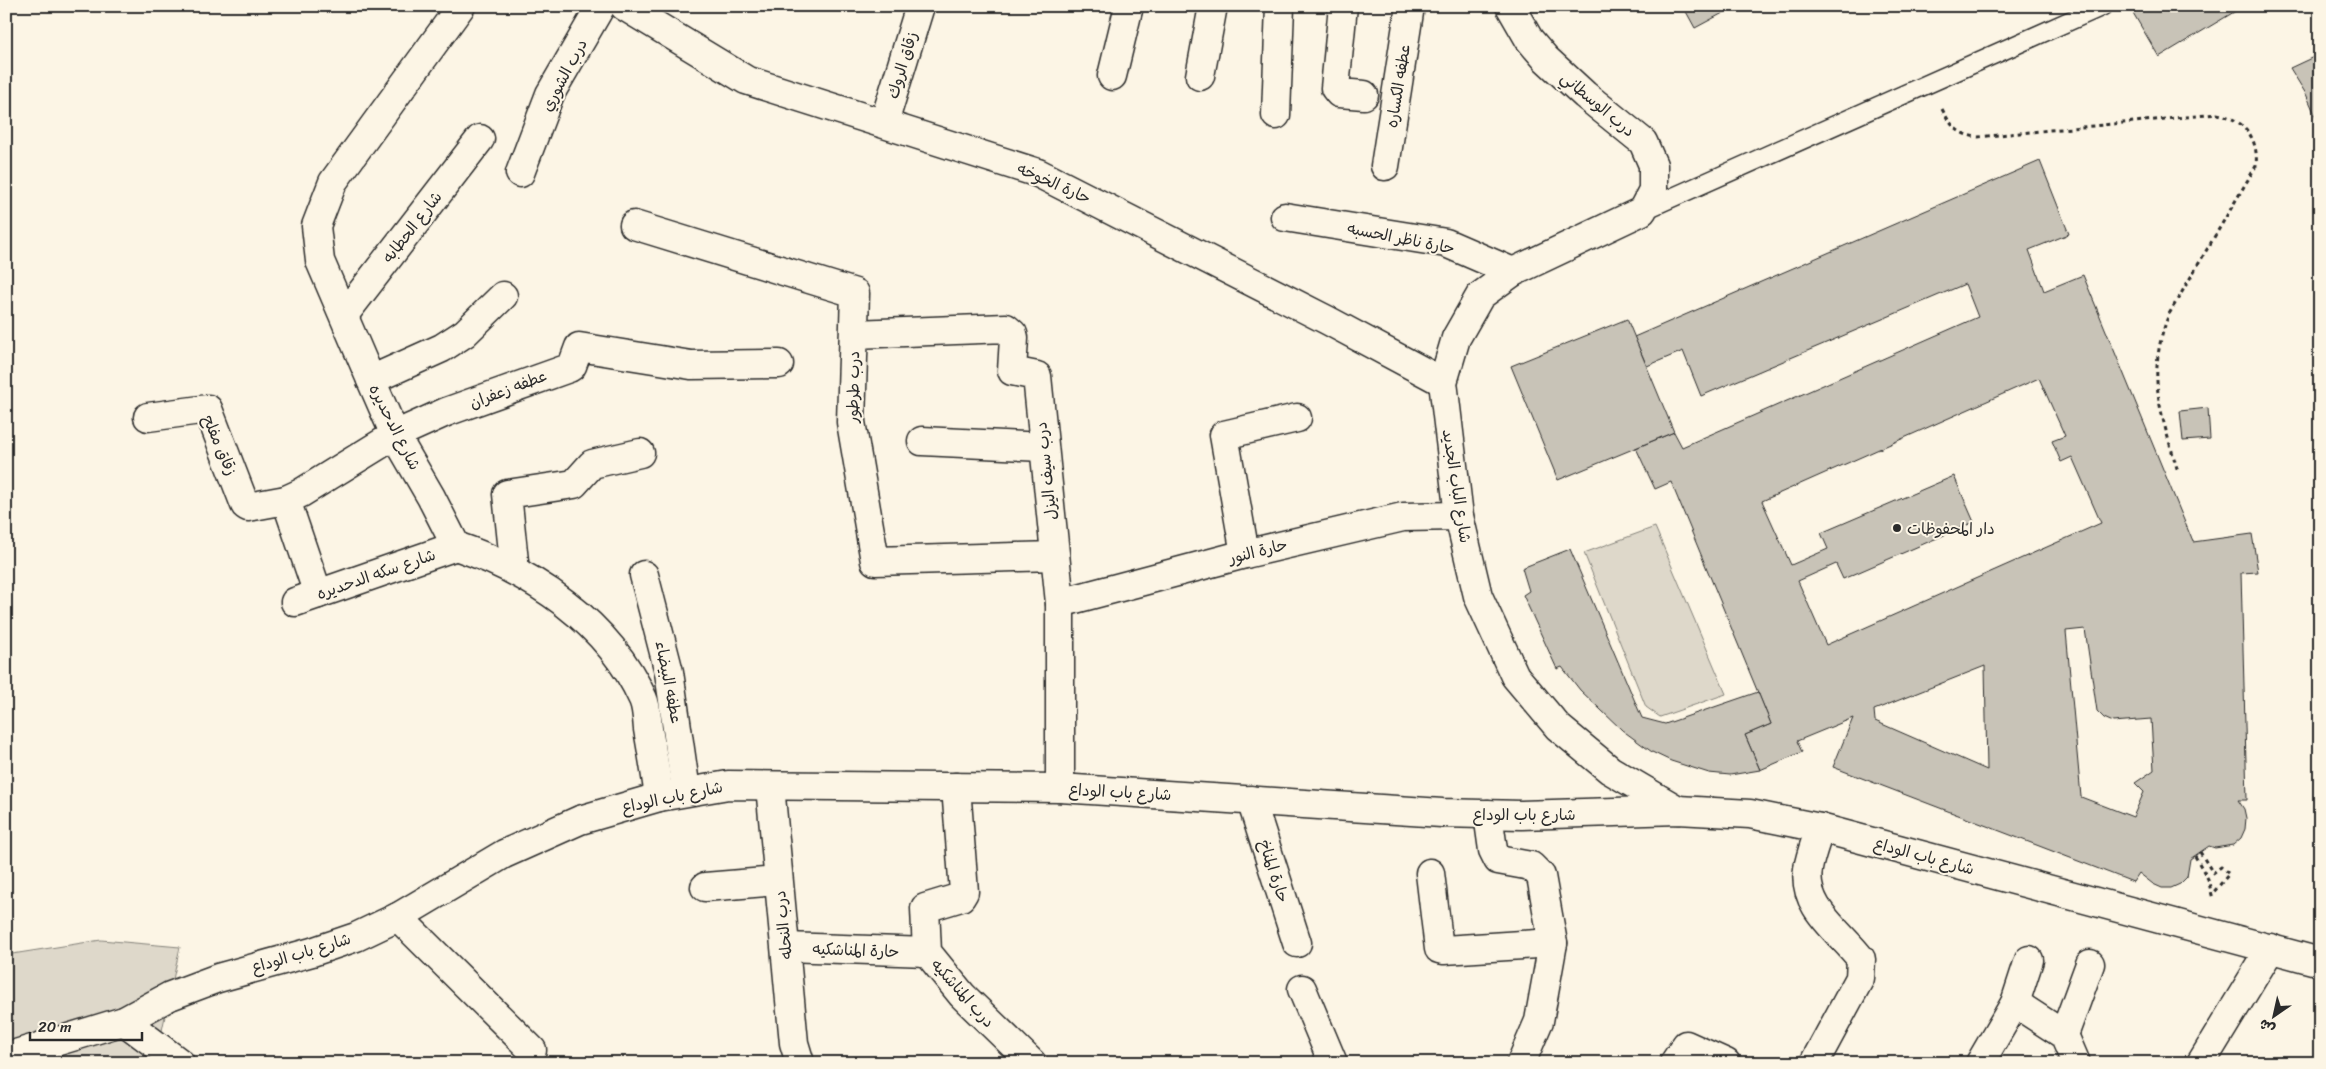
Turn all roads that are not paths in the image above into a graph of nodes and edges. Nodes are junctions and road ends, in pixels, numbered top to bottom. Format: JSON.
{"nodes":[{"id":1,"x":461,"y":6,"type":"edge"},
{"id":2,"x":601,"y":6,"type":"edge"},
{"id":3,"x":624,"y":6,"type":"edge"},
{"id":4,"x":920,"y":6,"type":"edge"},
{"id":5,"x":1128,"y":6,"type":"edge"},
{"id":6,"x":1213,"y":6,"type":"edge"},
{"id":7,"x":1280,"y":6,"type":"edge"},
{"id":8,"x":1344,"y":6,"type":"edge"},
{"id":9,"x":1410,"y":6,"type":"edge"},
{"id":10,"x":1510,"y":6,"type":"edge"},
{"id":11,"x":2103,"y":6,"type":"edge"},
{"id":12,"x":1112,"y":76,"type":"dead end"},
{"id":13,"x":1200,"y":76,"type":"dead end"},
{"id":14,"x":1364,"y":95,"type":"dead end"},
{"id":15,"x":1276,"y":115,"type":"dead end"},
{"id":16,"x":884,"y":123,"type":"junction"},
{"id":17,"x":480,"y":139,"type":"dead end"},
{"id":18,"x":1386,"y":166,"type":"dead end"},
{"id":19,"x":520,"y":173,"type":"dead end"},
{"id":20,"x":1642,"y":211,"type":"junction"},
{"id":21,"x":1285,"y":217,"type":"dead end"},
{"id":22,"x":634,"y":225,"type":"dead end"},
{"id":23,"x":1513,"y":272,"type":"junction"},
{"id":24,"x":503,"y":296,"type":"dead end"},
{"id":25,"x":344,"y":316,"type":"junction"},
{"id":26,"x":855,"y":334,"type":"junction"},
{"id":27,"x":779,"y":364,"type":"dead end"},
{"id":28,"x":371,"y":380,"type":"junction"},
{"id":29,"x":1443,"y":382,"type":"junction"},
{"id":30,"x":148,"y":417,"type":"dead end"},
{"id":31,"x":1297,"y":418,"type":"dead end"},
{"id":32,"x":396,"y":435,"type":"junction"},
{"id":33,"x":922,"y":441,"type":"dead end"},
{"id":34,"x":1043,"y":447,"type":"junction"},
{"id":35,"x":640,"y":453,"type":"dead end"},
{"id":36,"x":286,"y":500,"type":"junction"},
{"id":37,"x":246,"y":506,"type":"joint"},
{"id":38,"x":1459,"y":516,"type":"junction"},
{"id":39,"x":456,"y":546,"type":"junction"},
{"id":40,"x":1245,"y":554,"type":"junction"},
{"id":41,"x":1055,"y":556,"type":"junction"},
{"id":42,"x":515,"y":571,"type":"junction"},
{"id":43,"x":644,"y":575,"type":"dead end"},
{"id":44,"x":1060,"y":603,"type":"junction"},
{"id":45,"x":770,"y":786,"type":"junction"},
{"id":46,"x":956,"y":787,"type":"junction"},
{"id":47,"x":1060,"y":788,"type":"junction"},
{"id":48,"x":686,"y":791,"type":"junction"},
{"id":49,"x":659,"y":797,"type":"junction"},
{"id":50,"x":1251,"y":800,"type":"junction"},
{"id":51,"x":1678,"y":810,"type":"junction"},
{"id":52,"x":1488,"y":814,"type":"junction"},
{"id":53,"x":1820,"y":828,"type":"junction"},
{"id":54,"x":1430,"y":873,"type":"dead end"},
{"id":55,"x":778,"y":881,"type":"junction"},
{"id":56,"x":705,"y":887,"type":"dead end"},
{"id":57,"x":398,"y":917,"type":"junction"},
{"id":58,"x":1297,"y":943,"type":"dead end"},
{"id":59,"x":1553,"y":943,"type":"junction"},
{"id":60,"x":786,"y":948,"type":"junction"},
{"id":61,"x":2271,"y":948,"type":"junction"},
{"id":62,"x":927,"y":952,"type":"junction"},
{"id":63,"x":2028,"y":960,"type":"dead end"},
{"id":64,"x":2320,"y":962,"type":"edge"},
{"id":65,"x":2090,"y":964,"type":"dead end"},
{"id":66,"x":1302,"y":989,"type":"dead end"},
{"id":67,"x":2015,"y":1003,"type":"junction"},
{"id":68,"x":124,"y":1021,"type":"junction"},
{"id":69,"x":2064,"y":1035,"type":"junction"},
{"id":70,"x":532,"y":1050,"type":"dead end"},
{"id":71,"x":6,"y":1057,"type":"edge"},
{"id":72,"x":180,"y":1063,"type":"edge"},
{"id":73,"x":800,"y":1063,"type":"edge"},
{"id":74,"x":1032,"y":1063,"type":"edge"},
{"id":75,"x":1333,"y":1063,"type":"edge"},
{"id":76,"x":1521,"y":1063,"type":"edge"},
{"id":77,"x":1674,"y":1063,"type":"edge"},
{"id":78,"x":1726,"y":1063,"type":"edge"},
{"id":79,"x":1814,"y":1063,"type":"edge"},
{"id":80,"x":1980,"y":1063,"type":"edge"},
{"id":81,"x":2076,"y":1063,"type":"edge"},
{"id":82,"x":2202,"y":1063,"type":"edge"}],
"edges":[{"from":1,"to":25,"type":"street","name":"شارع الدحديره"},
{"from":2,"to":19,"type":"street","name":"درب الشوري"},
{"from":3,"to":16,"type":"street","name":"حارة الخوخه"},
{"from":4,"to":16,"type":"street","name":"زقاق الروك"},
{"from":5,"to":12,"type":"street"},
{"from":6,"to":13,"type":"street"},
{"from":7,"to":15,"type":"street"},
{"from":8,"to":14,"type":"street"},
{"from":9,"to":18,"type":"street","name":"عطفه الكساره"},
{"from":10,"to":20,"type":"street","name":"درب الوسطاني"},
{"from":11,"to":20,"type":"lane"},
{"from":16,"to":29,"type":"street","name":"حارة الخوخه"},
{"from":17,"to":25,"type":"street","name":"شارع الحطابه"},
{"from":20,"to":23,"type":"street","name":"شارع الباب الجديد"},
{"from":21,"to":23,"type":"street","name":"حارة ناظر الحسبه"},
{"from":22,"to":26,"type":"street","name":"درب طرطور"},
{"from":23,"to":29,"type":"street","name":"شارع الباب الجديد"},
{"from":24,"to":28,"type":"street"},
{"from":25,"to":28,"type":"street","name":"شارع الدحديره"},
{"from":26,"to":34,"type":"street","name":"درب سيف اليزل"},
{"from":26,"to":41,"type":"street","name":"درب طرطور"},
{"from":27,"to":32,"type":"street","name":"عطفه زعفران"},
{"from":28,"to":32,"type":"street","name":"شارع الدحديره"},
{"from":29,"to":38,"type":"street","name":"شارع الباب الجديد"},
{"from":30,"to":37,"type":"street","name":"زقاق مفلح"},
{"from":31,"to":40,"type":"street"},
{"from":32,"to":36,"type":"street","name":"عطفه زعفران"},
{"from":32,"to":39,"type":"street","name":"شارع الدحديره"},
{"from":33,"to":34,"type":"street"},
{"from":34,"to":41,"type":"street","name":"درب سيف اليزل"},
{"from":35,"to":42,"type":"street"},
{"from":36,"to":37,"type":"street","name":"عطفه زعفران"},
{"from":36,"to":39,"type":"street","name":"شارع سكه الدحديره"},
{"from":38,"to":40,"type":"street","name":"حارة النور"},
{"from":38,"to":51,"type":"street","name":"شارع الباب الجديد"},
{"from":39,"to":42,"type":"street"},
{"from":40,"to":44,"type":"street","name":"حارة النور"},
{"from":41,"to":44,"type":"street","name":"درب سيف اليزل"},
{"from":42,"to":49,"type":"street"},
{"from":43,"to":48,"type":"street","name":"عطفه البيضاء"},
{"from":44,"to":47,"type":"street","name":"درب سيف اليزل"},
{"from":45,"to":46,"type":"street","name":"شارع باب الوداع"},
{"from":45,"to":48,"type":"street","name":"شارع باب الوداع"},
{"from":45,"to":55,"type":"street","name":"درب النحله"},
{"from":46,"to":47,"type":"street","name":"شارع باب الوداع"},
{"from":46,"to":62,"type":"street","name":"درب المناشكيه"},
{"from":47,"to":50,"type":"street","name":"شارع باب الوداع"},
{"from":48,"to":49,"type":"street","name":"شارع باب الوداع"},
{"from":49,"to":57,"type":"street","name":"شارع باب الوداع"},
{"from":50,"to":52,"type":"street","name":"شارع باب الوداع"},
{"from":50,"to":58,"type":"street","name":"حارة المناخ"},
{"from":51,"to":52,"type":"street","name":"شارع باب الوداع"},
{"from":51,"to":53,"type":"street","name":"شارع باب الوداع"},
{"from":52,"to":59,"type":"street"},
{"from":53,"to":61,"type":"street","name":"شارع باب الوداع"},
{"from":53,"to":79,"type":"street"},
{"from":54,"to":59,"type":"street"},
{"from":55,"to":56,"type":"street"},
{"from":55,"to":60,"type":"street","name":"درب النحله"},
{"from":57,"to":68,"type":"street","name":"شارع باب الوداع"},
{"from":57,"to":70,"type":"street"},
{"from":59,"to":76,"type":"street"},
{"from":60,"to":62,"type":"street","name":"حارة المناشكيه"},
{"from":60,"to":73,"type":"street","name":"درب النحله"},
{"from":61,"to":64,"type":"street","name":"شارع باب الوداع"},
{"from":61,"to":82,"type":"street"},
{"from":62,"to":74,"type":"street","name":"درب المناشكيه"},
{"from":63,"to":67,"type":"street"},
{"from":65,"to":69,"type":"street"},
{"from":66,"to":75,"type":"street"},
{"from":67,"to":69,"type":"street"},
{"from":67,"to":80,"type":"street"},
{"from":68,"to":71,"type":"street","name":"شارع باب الوداع"},
{"from":68,"to":72,"type":"street"},
{"from":69,"to":81,"type":"street"},
{"from":77,"to":78,"type":"street"}]}
